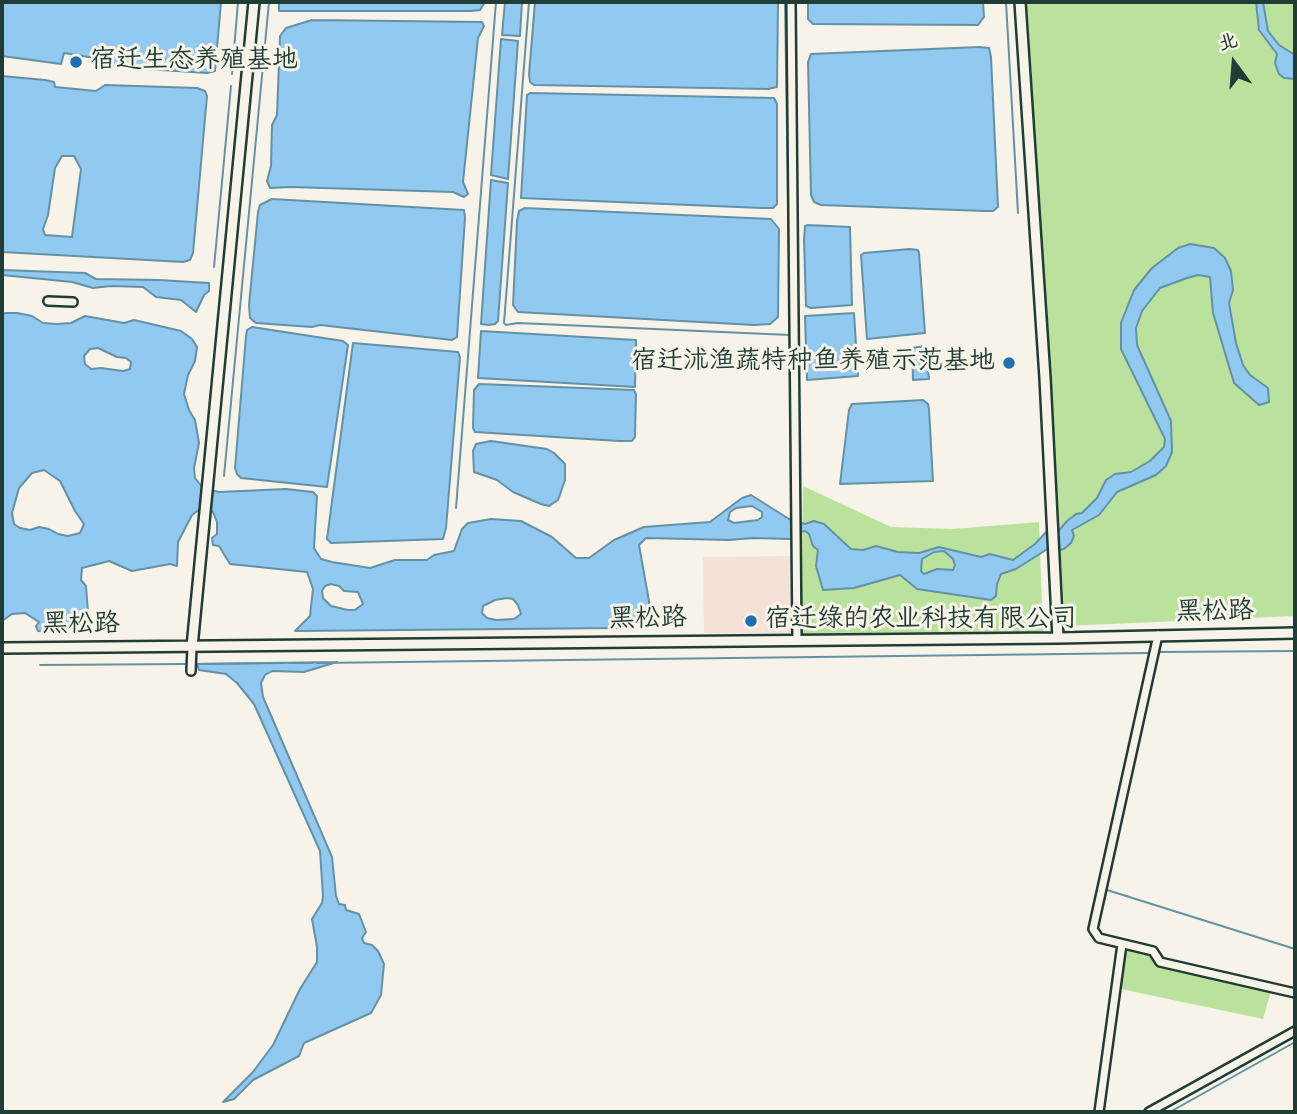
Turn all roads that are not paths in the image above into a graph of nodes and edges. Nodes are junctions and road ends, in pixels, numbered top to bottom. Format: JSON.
{"nodes":[{"id":1,"x":254,"y":2,"type":"edge"},
{"id":2,"x":791,"y":2,"type":"edge"},
{"id":3,"x":1020,"y":2,"type":"edge"},
{"id":4,"x":48,"y":300,"type":"dead end"},
{"id":5,"x":73,"y":302,"type":"dead end"},
{"id":6,"x":1295,"y":633,"type":"edge"},
{"id":7,"x":1158,"y":635,"type":"junction"},
{"id":8,"x":1058,"y":638,"type":"junction"},
{"id":9,"x":797,"y":639,"type":"junction"},
{"id":10,"x":2,"y":648,"type":"edge"},
{"id":11,"x":191,"y":651,"type":"junction"},
{"id":12,"x":191,"y":671,"type":"dead end"},
{"id":13,"x":1122,"y":944,"type":"junction"},
{"id":14,"x":1295,"y":993,"type":"edge"},
{"id":15,"x":1295,"y":1031,"type":"edge"},
{"id":16,"x":1099,"y":1112,"type":"edge"},
{"id":17,"x":1149,"y":1112,"type":"edge"}],
"edges":[{"from":1,"to":11,"type":"street"},
{"from":2,"to":9,"type":"street"},
{"from":3,"to":8,"type":"street"},
{"from":4,"to":5,"type":"street"},
{"from":6,"to":7,"type":"street","name":"黑松路"},
{"from":7,"to":8,"type":"street","name":"黑松路"},
{"from":7,"to":13,"type":"street"},
{"from":8,"to":9,"type":"street","name":"黑松路"},
{"from":9,"to":11,"type":"street","name":"黑松路"},
{"from":10,"to":11,"type":"street","name":"黑松路"},
{"from":11,"to":12,"type":"street"},
{"from":13,"to":14,"type":"street"},
{"from":13,"to":16,"type":"street"},
{"from":15,"to":17,"type":"street"}]}
